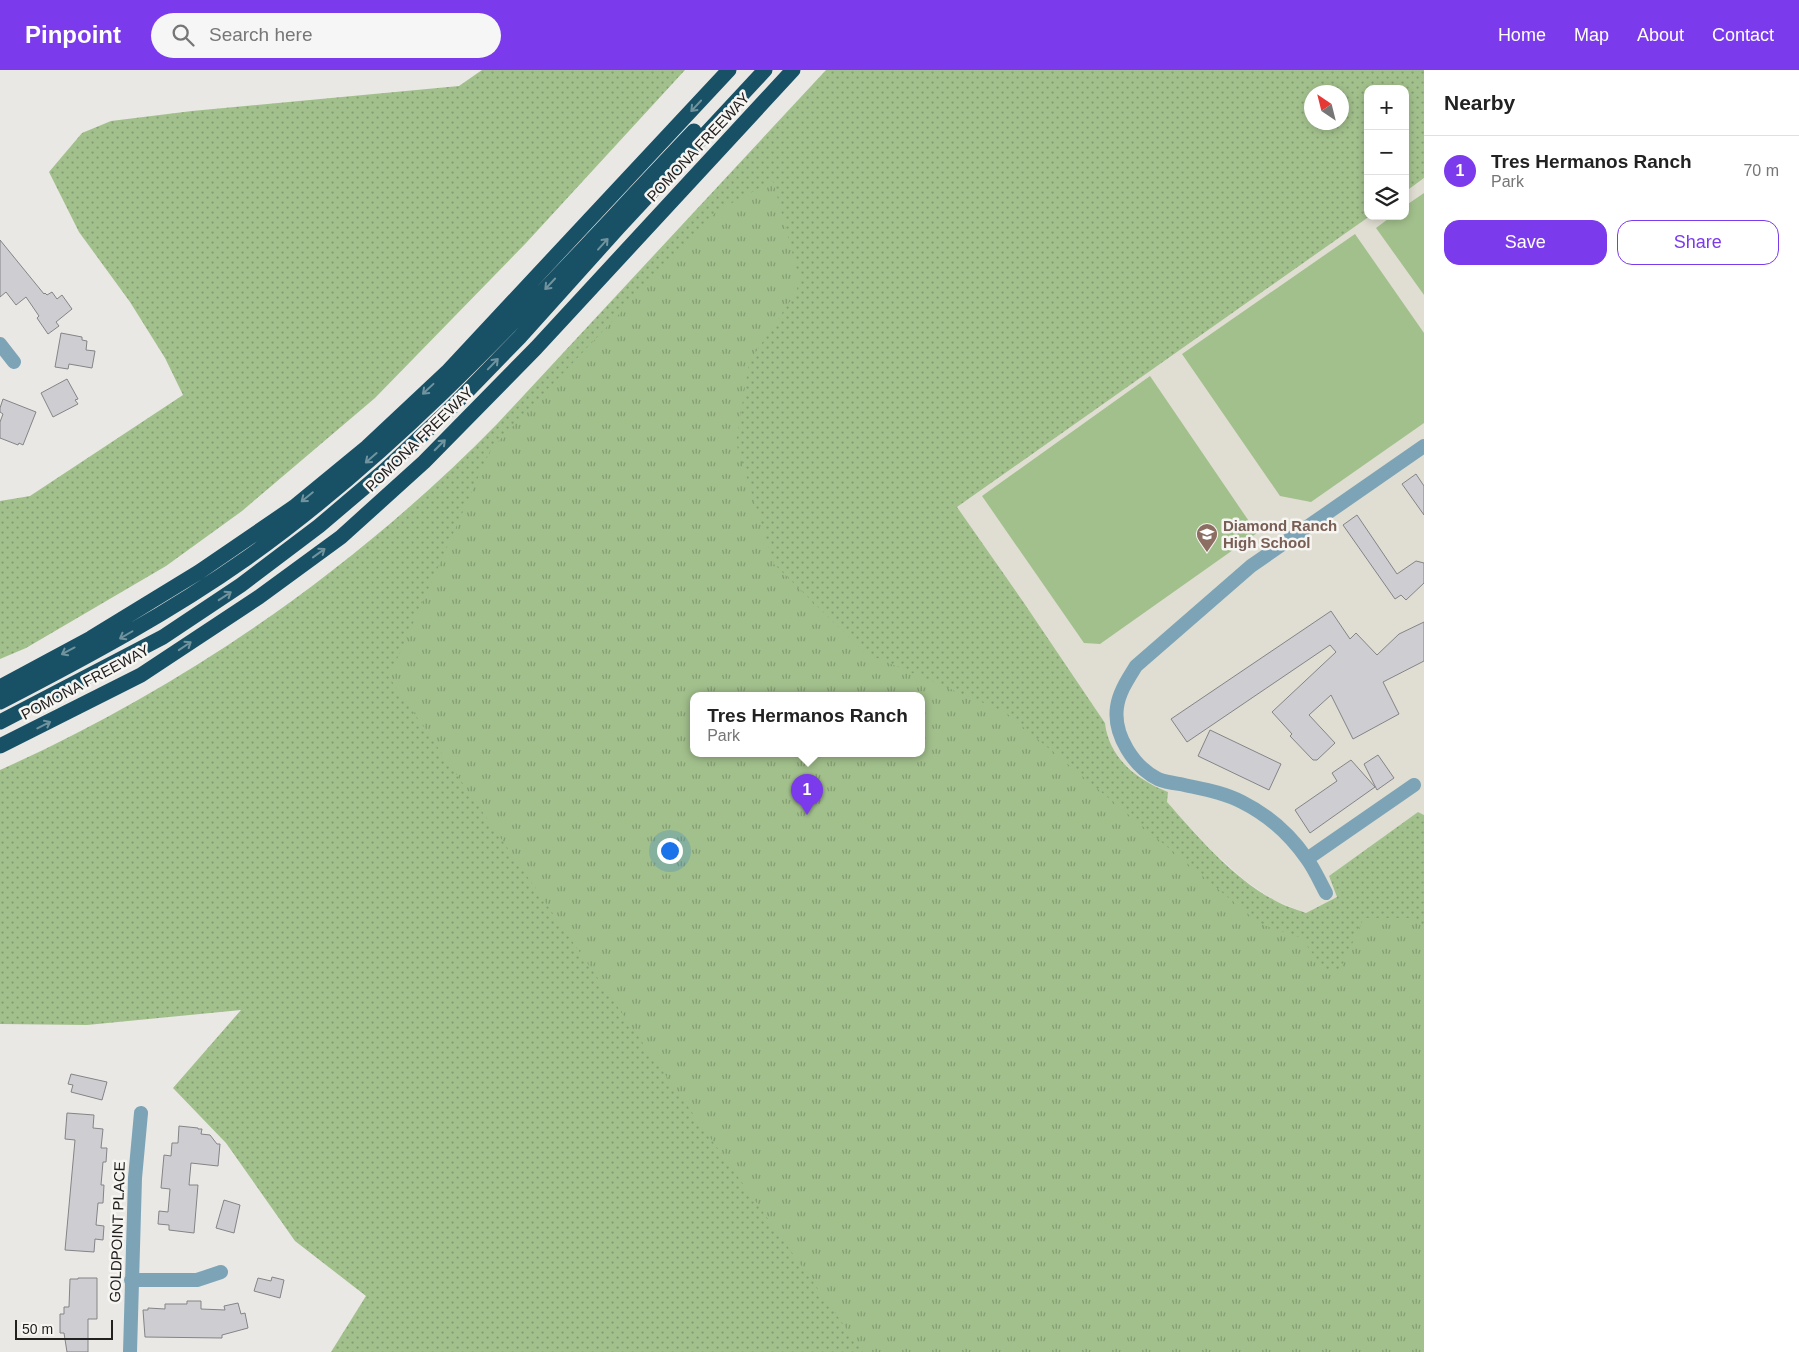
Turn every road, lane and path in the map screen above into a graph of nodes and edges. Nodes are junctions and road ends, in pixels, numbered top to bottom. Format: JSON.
{"nodes":[{"id":1,"x":729,"y":70,"type":"edge"},
{"id":2,"x":752,"y":70,"type":"edge"},
{"id":3,"x":765,"y":70,"type":"edge"},
{"id":4,"x":793,"y":70,"type":"edge"},
{"id":5,"x":0,"y":344,"type":"edge"},
{"id":6,"x":14,"y":362,"type":"dead end"},
{"id":7,"x":1424,"y":446,"type":"edge"},
{"id":8,"x":0,"y":687,"type":"edge"},
{"id":9,"x":0,"y":702,"type":"edge"},
{"id":10,"x":0,"y":722,"type":"edge"},
{"id":11,"x":0,"y":746,"type":"edge"},
{"id":12,"x":1414,"y":785,"type":"dead end"},
{"id":13,"x":1307,"y":859,"type":"junction"},
{"id":14,"x":1326,"y":893,"type":"dead end"},
{"id":15,"x":141,"y":1113,"type":"dead end"},
{"id":16,"x":221,"y":1272,"type":"dead end"},
{"id":17,"x":131,"y":1280,"type":"junction"},
{"id":18,"x":130,"y":1352,"type":"edge"}],
"edges":[{"from":1,"to":8,"type":"highway","name":"POMONA FREEWAY","one_way":true},
{"from":2,"to":9,"type":"highway","one_way":true},
{"from":10,"to":3,"type":"highway","one_way":true},
{"from":11,"to":4,"type":"highway","name":"POMONA FREEWAY","one_way":true},
{"from":5,"to":6,"type":"street"},
{"from":7,"to":13,"type":"street"},
{"from":12,"to":13,"type":"street"},
{"from":13,"to":14,"type":"street"},
{"from":15,"to":17,"type":"street","name":"GOLDPOINT PLACE"},
{"from":16,"to":17,"type":"street"},
{"from":17,"to":18,"type":"street","name":"GOLDPOINT PLACE"}]}
